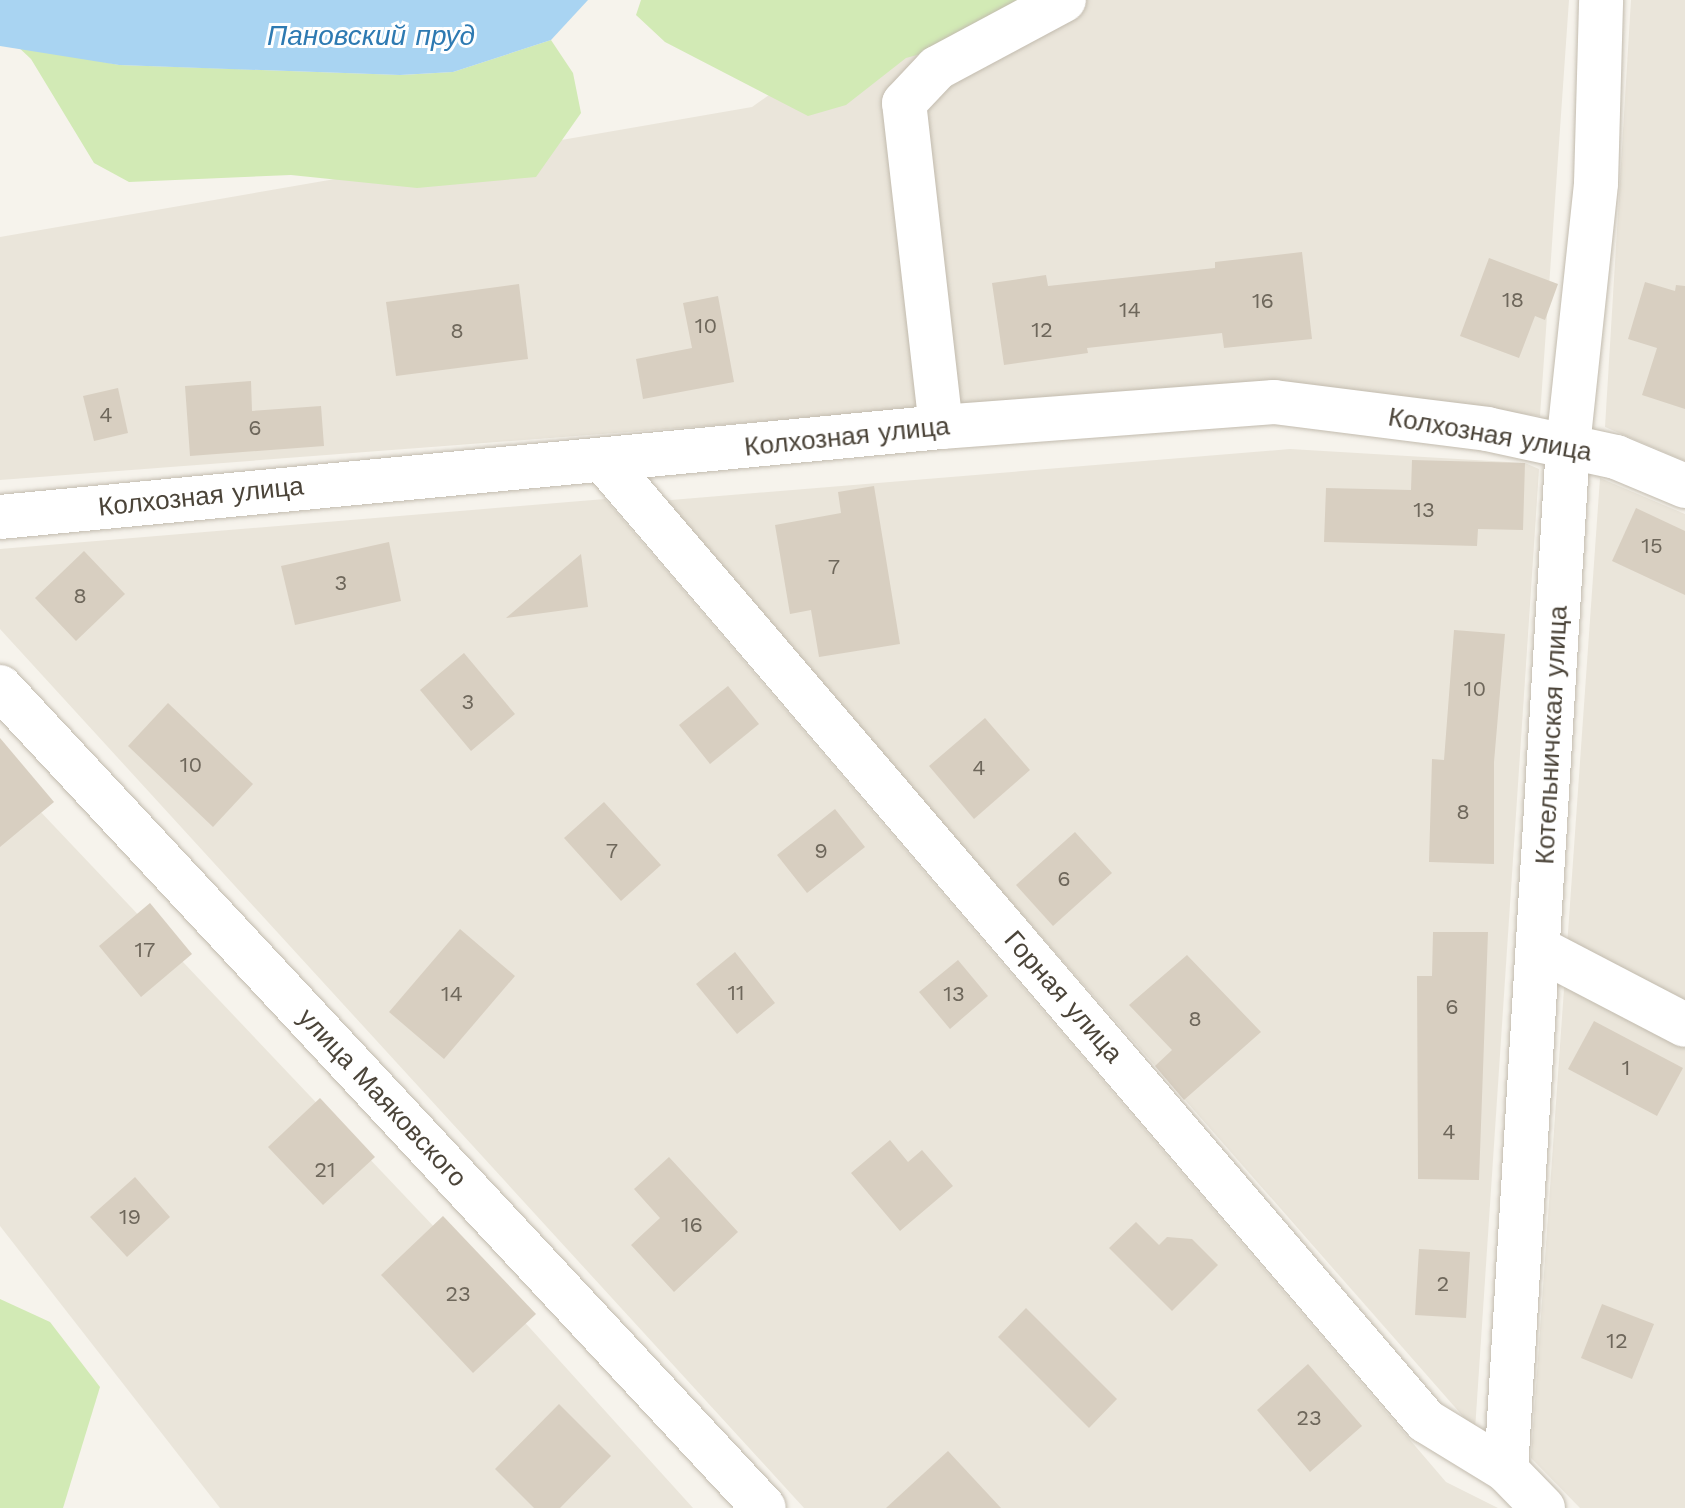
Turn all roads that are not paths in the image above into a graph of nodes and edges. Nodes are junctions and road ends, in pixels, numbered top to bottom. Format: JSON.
{"nodes":[{"id":1,"x":1064,"y":0,"type":"edge"},
{"id":2,"x":1601,"y":0,"type":"edge"},
{"id":3,"x":941,"y":427,"type":"junction"},
{"id":4,"x":1568,"y":446,"type":"junction"},
{"id":5,"x":604,"y":461,"type":"junction"},
{"id":6,"x":1685,"y":486,"type":"edge"},
{"id":7,"x":0,"y":517,"type":"edge"},
{"id":8,"x":0,"y":687,"type":"edge"},
{"id":9,"x":1541,"y":950,"type":"junction"},
{"id":10,"x":1685,"y":1025,"type":"edge"},
{"id":11,"x":1506,"y":1470,"type":"junction"},
{"id":12,"x":764,"y":1508,"type":"edge"},
{"id":13,"x":1543,"y":1508,"type":"edge"}],
"edges":[{"from":1,"to":3,"type":"street"},
{"from":2,"to":4,"type":"street","name":"Котельничская улица"},
{"from":3,"to":4,"type":"street","name":"Колхозная улица"},
{"from":3,"to":5,"type":"street","name":"Колхозная улица"},
{"from":4,"to":6,"type":"street","name":"Колхозная улица"},
{"from":4,"to":9,"type":"street","name":"Котельничская улица"},
{"from":5,"to":7,"type":"street","name":"Колхозная улица"},
{"from":5,"to":11,"type":"street","name":"Горная улица"},
{"from":8,"to":12,"type":"street","name":"улица Маяковского"},
{"from":9,"to":10,"type":"street"},
{"from":9,"to":11,"type":"street","name":"Котельничская улица"},
{"from":11,"to":13,"type":"street","name":"Горная улица"}]}
